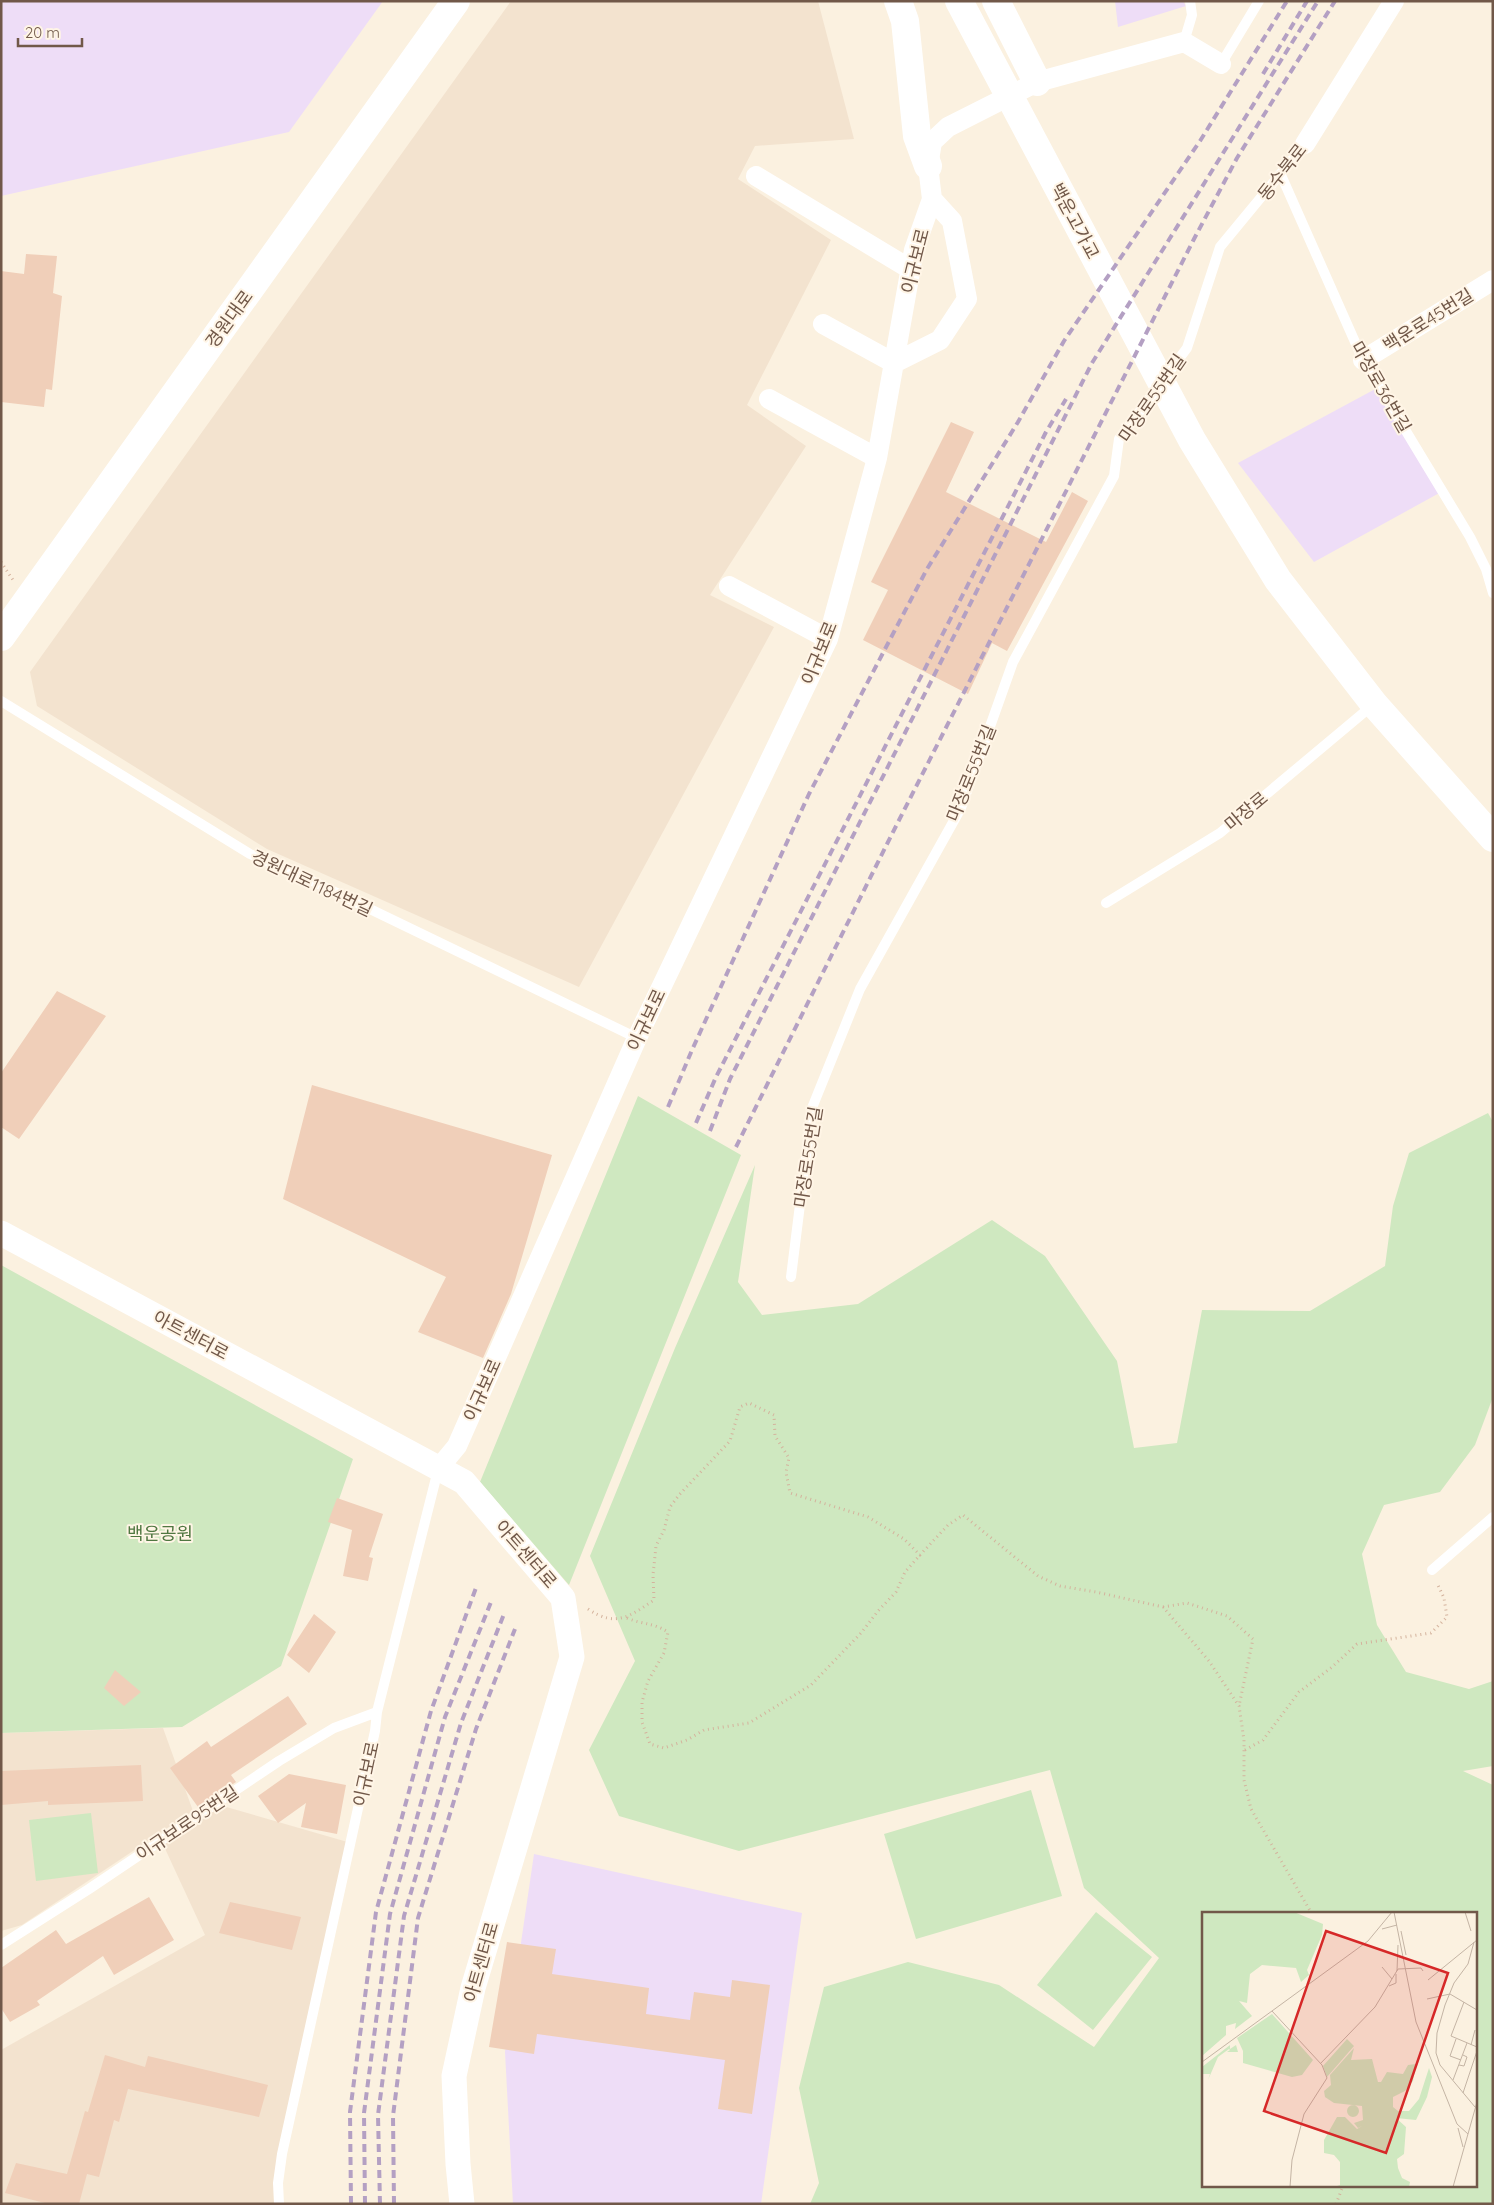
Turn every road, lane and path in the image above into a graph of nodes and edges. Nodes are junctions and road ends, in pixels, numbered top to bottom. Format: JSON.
{"nodes":[{"id":1,"x":456,"y":1,"type":"edge"},
{"id":2,"x":898,"y":1,"type":"edge"},
{"id":3,"x":959,"y":1,"type":"edge"},
{"id":4,"x":996,"y":1,"type":"edge"},
{"id":5,"x":1190,"y":1,"type":"edge"},
{"id":6,"x":1259,"y":1,"type":"edge"},
{"id":7,"x":1394,"y":1,"type":"edge"},
{"id":8,"x":1184,"y":42,"type":"junction"},
{"id":9,"x":1221,"y":64,"type":"joint"},
{"id":10,"x":1037,"y":82,"type":"junction"},
{"id":11,"x":1305,"y":144,"type":"joint"},
{"id":12,"x":928,"y":166,"type":"junction"},
{"id":13,"x":1281,"y":175,"type":"junction"},
{"id":14,"x":756,"y":176,"type":"dead end"},
{"id":15,"x":932,"y":200,"type":"junction"},
{"id":16,"x":910,"y":269,"type":"junction"},
{"id":17,"x":1493,"y":280,"type":"edge"},
{"id":18,"x":823,"y":324,"type":"dead end"},
{"id":19,"x":1187,"y":348,"type":"joint"},
{"id":20,"x":1362,"y":360,"type":"junction"},
{"id":21,"x":894,"y":363,"type":"junction"},
{"id":22,"x":769,"y":399,"type":"dead end"},
{"id":23,"x":877,"y":458,"type":"junction"},
{"id":24,"x":729,"y":586,"type":"dead end"},
{"id":25,"x":1493,"y":593,"type":"edge"},
{"id":26,"x":1,"y":637,"type":"edge"},
{"id":27,"x":828,"y":639,"type":"junction"},
{"id":28,"x":1,"y":701,"type":"edge"},
{"id":29,"x":1374,"y":704,"type":"junction"},
{"id":30,"x":1493,"y":838,"type":"edge"},
{"id":31,"x":1106,"y":903,"type":"dead end"},
{"id":32,"x":637,"y":1038,"type":"junction"},
{"id":33,"x":1,"y":1233,"type":"edge"},
{"id":34,"x":791,"y":1277,"type":"dead end"},
{"id":35,"x":438,"y":1469,"type":"junction"},
{"id":36,"x":1493,"y":1517,"type":"edge"},
{"id":37,"x":920,"y":1555,"type":"junction"},
{"id":38,"x":1432,"y":1570,"type":"joint"},
{"id":39,"x":574,"y":1602,"type":"junction"},
{"id":40,"x":1164,"y":1607,"type":"junction"},
{"id":41,"x":626,"y":1618,"type":"junction"},
{"id":42,"x":1239,"y":1706,"type":"junction"},
{"id":43,"x":377,"y":1712,"type":"junction"},
{"id":44,"x":1244,"y":1750,"type":"junction"},
{"id":45,"x":1311,"y":1912,"type":"edge"},
{"id":46,"x":1,"y":1945,"type":"edge"},
{"id":47,"x":1342,"y":2188,"type":"edge"},
{"id":48,"x":279,"y":2204,"type":"edge"},
{"id":49,"x":462,"y":2204,"type":"edge"},
{"id":50,"x":1336,"y":2204,"type":"edge"}],
"edges":[{"from":1,"to":26,"type":"main road","name":"경원대로"},
{"from":2,"to":12,"type":"main road"},
{"from":3,"to":29,"type":"main road","name":"백운고가교"},
{"from":4,"to":10,"type":"main road"},
{"from":5,"to":8,"type":"lane"},
{"from":6,"to":9,"type":"lane"},
{"from":7,"to":11,"type":"street","name":"동수북로"},
{"from":8,"to":9,"type":"street"},
{"from":8,"to":10,"type":"street","name":"이규보로"},
{"from":10,"to":12,"type":"street","name":"이규보로"},
{"from":11,"to":13,"type":"lane","name":"동수북로"},
{"from":12,"to":15,"type":"street","name":"이규보로"},
{"from":13,"to":19,"type":"lane","name":"동수북로"},
{"from":13,"to":20,"type":"lane","name":"마장로36번길"},
{"from":14,"to":16,"type":"street"},
{"from":15,"to":16,"type":"street","name":"이규보로"},
{"from":15,"to":21,"type":"street"},
{"from":16,"to":21,"type":"street","name":"이규보로"},
{"from":17,"to":20,"type":"street","name":"백운로45번길"},
{"from":18,"to":21,"type":"street"},
{"from":19,"to":34,"type":"lane","name":"마장로55번길"},
{"from":20,"to":25,"type":"lane","name":"마장로36번길"},
{"from":21,"to":23,"type":"street","name":"이규보로"},
{"from":22,"to":23,"type":"street"},
{"from":23,"to":27,"type":"street","name":"이규보로"},
{"from":24,"to":27,"type":"street"},
{"from":27,"to":32,"type":"street","name":"이규보로"},
{"from":28,"to":32,"type":"lane","name":"경원대로1184번길"},
{"from":29,"to":30,"type":"main road"},
{"from":29,"to":31,"type":"lane","name":"마장로"},
{"from":32,"to":35,"type":"street","name":"이규보로"},
{"from":33,"to":35,"type":"street","name":"아트센터로"},
{"from":35,"to":39,"type":"street","name":"아트센터로"},
{"from":35,"to":43,"type":"lane","name":"이규보로"},
{"from":36,"to":38,"type":"lane"},
{"from":37,"to":40,"type":"path"},
{"from":37,"to":41,"type":"path"},
{"from":37,"to":41,"type":"path"},
{"from":38,"to":44,"type":"path"},
{"from":39,"to":41,"type":"path"},
{"from":39,"to":49,"type":"street","name":"아트센터로"},
{"from":40,"to":42,"type":"path"},
{"from":40,"to":42,"type":"path"},
{"from":42,"to":44,"type":"path"},
{"from":43,"to":46,"type":"lane","name":"이규보로95번길"},
{"from":43,"to":48,"type":"lane","name":"이규보로"},
{"from":44,"to":45,"type":"path"},
{"from":47,"to":50,"type":"path"}]}
